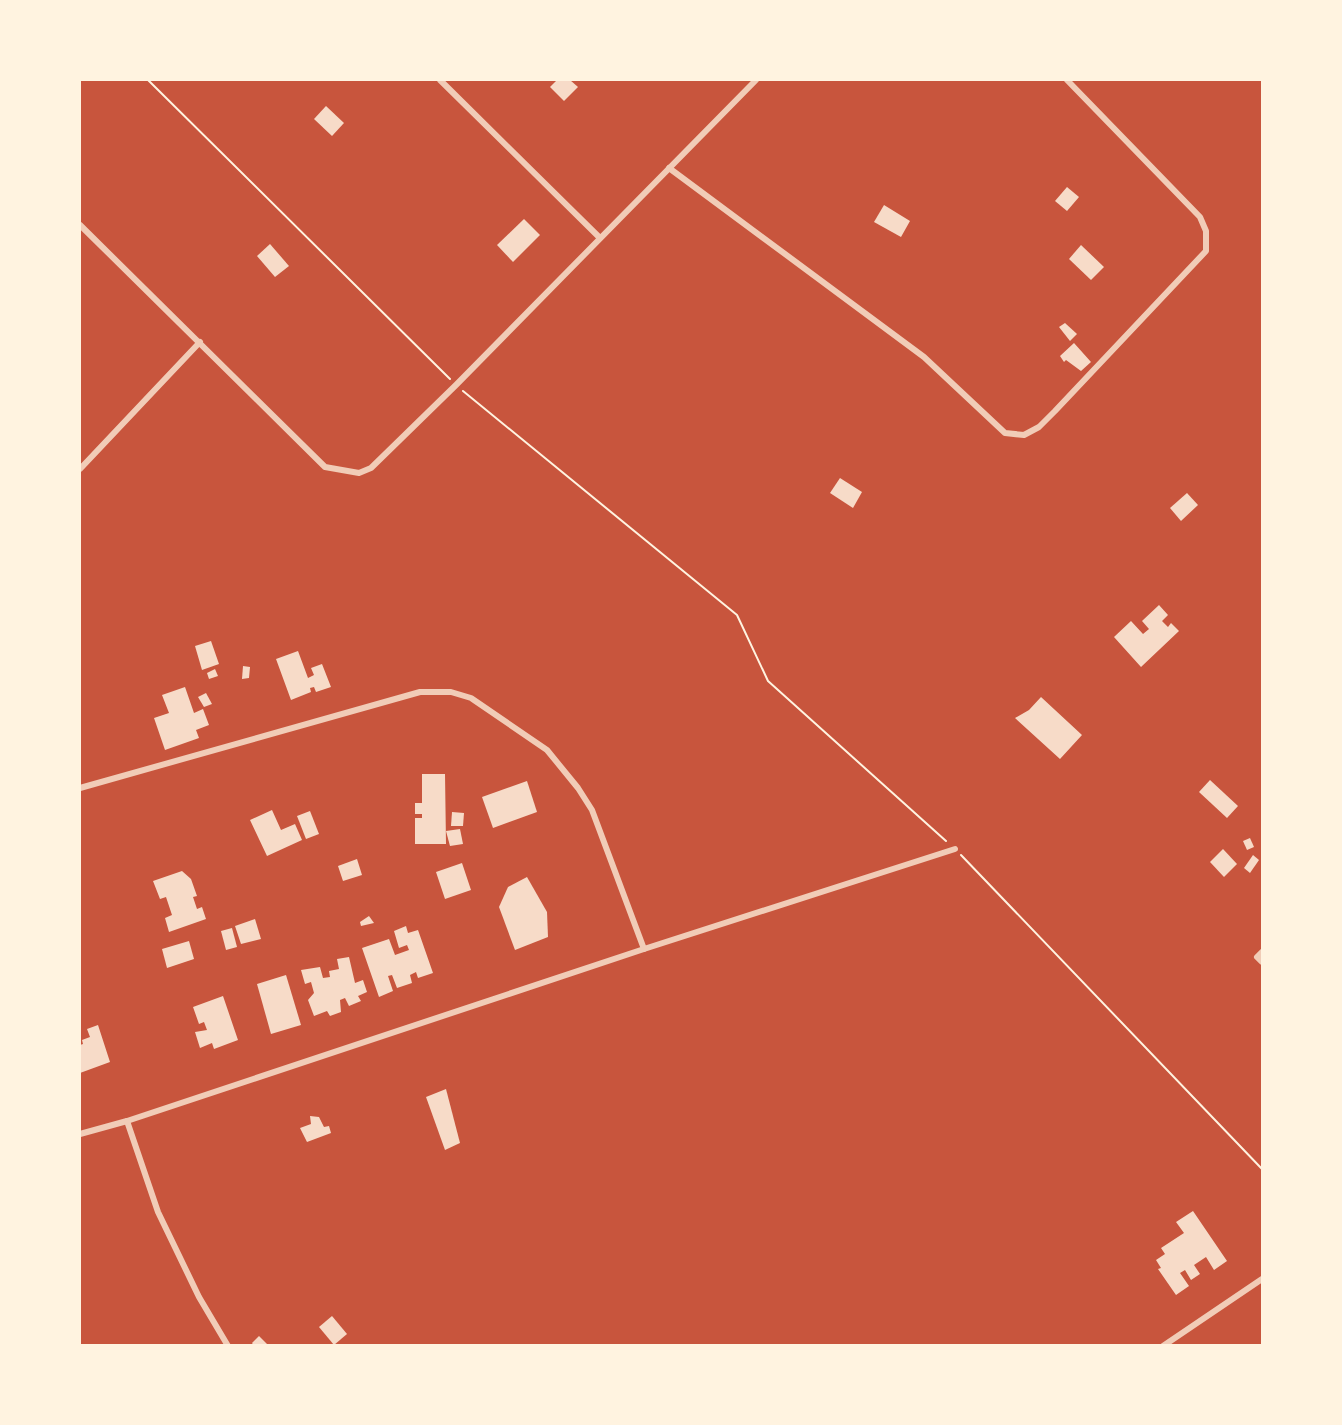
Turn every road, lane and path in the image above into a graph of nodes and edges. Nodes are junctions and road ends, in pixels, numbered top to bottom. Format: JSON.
{"nodes":[{"id":1,"x":148,"y":80,"type":"edge"},
{"id":2,"x":440,"y":80,"type":"edge"},
{"id":3,"x":756,"y":80,"type":"edge"},
{"id":4,"x":1067,"y":80,"type":"edge"},
{"id":5,"x":669,"y":168,"type":"junction"},
{"id":6,"x":80,"y":225,"type":"edge"},
{"id":7,"x":600,"y":238,"type":"junction"},
{"id":8,"x":200,"y":342,"type":"junction"},
{"id":9,"x":456,"y":385,"type":"junction"},
{"id":10,"x":80,"y":469,"type":"edge"},
{"id":11,"x":80,"y":788,"type":"edge"},
{"id":12,"x":955,"y":849,"type":"junction"},
{"id":13,"x":644,"y":949,"type":"junction"},
{"id":14,"x":1263,"y":952,"type":"edge"},
{"id":15,"x":1263,"y":962,"type":"edge"},
{"id":16,"x":127,"y":1120,"type":"junction"},
{"id":17,"x":80,"y":1134,"type":"edge"},
{"id":18,"x":1263,"y":1169,"type":"edge"},
{"id":19,"x":1263,"y":1279,"type":"edge"},
{"id":20,"x":228,"y":1346,"type":"edge"},
{"id":21,"x":1163,"y":1346,"type":"edge"}],
"edges":[{"from":1,"to":9,"type":"path"},
{"from":2,"to":7,"type":"street"},
{"from":3,"to":5,"type":"street"},
{"from":4,"to":5,"type":"street"},
{"from":5,"to":7,"type":"street"},
{"from":6,"to":8,"type":"street"},
{"from":7,"to":9,"type":"street"},
{"from":8,"to":9,"type":"street"},
{"from":8,"to":10,"type":"street"},
{"from":9,"to":12,"type":"path"},
{"from":11,"to":13,"type":"street"},
{"from":12,"to":13,"type":"street"},
{"from":12,"to":18,"type":"path"},
{"from":13,"to":16,"type":"street"},
{"from":14,"to":15,"type":"street"},
{"from":16,"to":17,"type":"street"},
{"from":16,"to":20,"type":"street"},
{"from":19,"to":21,"type":"street"}]}
